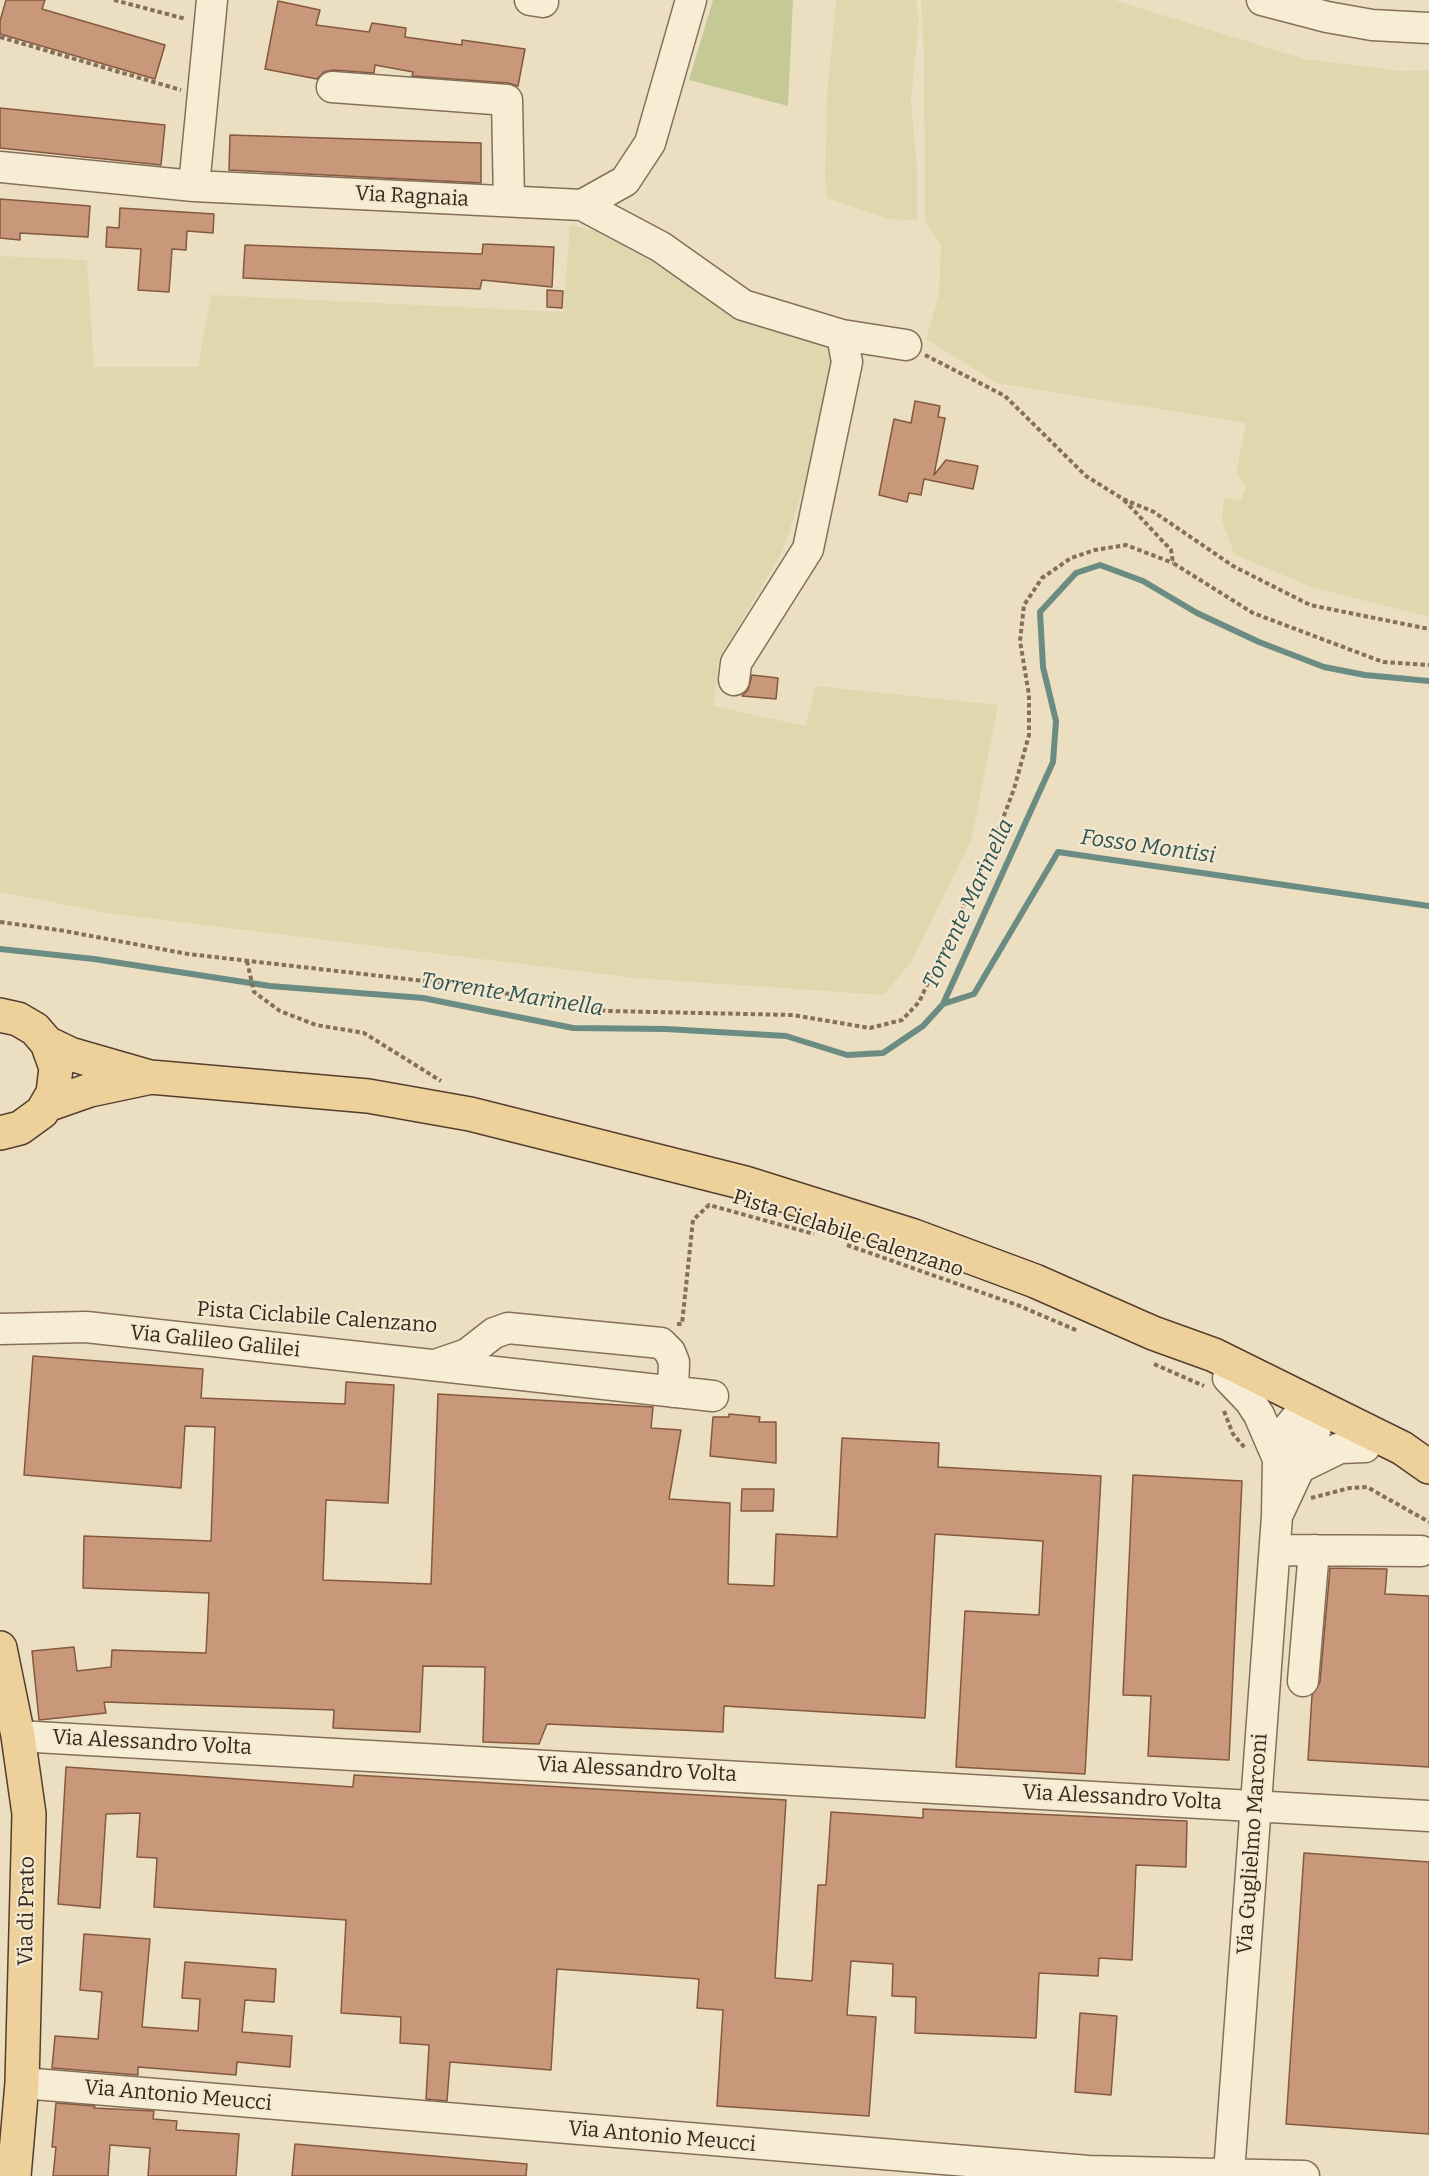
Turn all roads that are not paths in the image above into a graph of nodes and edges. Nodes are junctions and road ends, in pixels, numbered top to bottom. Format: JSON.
{"nodes":[{"id":1,"x":692,"y":0,"type":"edge"},
{"id":2,"x":1262,"y":0,"type":"edge"},
{"id":3,"x":203,"y":10,"type":"edge"},
{"id":4,"x":1429,"y":27,"type":"edge"},
{"id":5,"x":332,"y":87,"type":"dead end"},
{"id":6,"x":0,"y":167,"type":"edge"},
{"id":7,"x":194,"y":186,"type":"junction"},
{"id":8,"x":509,"y":201,"type":"junction"},
{"id":9,"x":571,"y":204,"type":"junction"},
{"id":10,"x":842,"y":335,"type":"junction"},
{"id":11,"x":906,"y":345,"type":"road end"},
{"id":12,"x":734,"y":680,"type":"dead end"},
{"id":13,"x":0,"y":1001,"type":"edge"},
{"id":14,"x":25,"y":1027,"type":"edge"},
{"id":15,"x":150,"y":1077,"type":"junction"},
{"id":16,"x":47,"y":1105,"type":"junction"},
{"id":17,"x":7,"y":1138,"type":"edge"},
{"id":18,"x":0,"y":1329,"type":"edge"},
{"id":19,"x":485,"y":1340,"type":"junction"},
{"id":20,"x":1151,"y":1347,"type":"junction"},
{"id":21,"x":430,"y":1367,"type":"junction"},
{"id":22,"x":495,"y":1373,"type":"junction"},
{"id":23,"x":1219,"y":1390,"type":"junction"},
{"id":24,"x":673,"y":1392,"type":"junction"},
{"id":25,"x":712,"y":1396,"type":"dead end"},
{"id":26,"x":1310,"y":1414,"type":"junction"},
{"id":27,"x":1365,"y":1447,"type":"junction"},
{"id":28,"x":1276,"y":1460,"type":"junction"},
{"id":29,"x":1429,"y":1467,"type":"edge"},
{"id":30,"x":1429,"y":1477,"type":"edge"},
{"id":31,"x":1275,"y":1550,"type":"junction"},
{"id":32,"x":1314,"y":1550,"type":"junction"},
{"id":33,"x":1421,"y":1551,"type":"dead end"},
{"id":34,"x":0,"y":1648,"type":"edge"},
{"id":35,"x":1303,"y":1681,"type":"dead end"},
{"id":36,"x":18,"y":1736,"type":"junction"},
{"id":37,"x":1256,"y":1805,"type":"junction"},
{"id":38,"x":1429,"y":1816,"type":"edge"},
{"id":39,"x":21,"y":2083,"type":"junction"},
{"id":40,"x":1229,"y":2173,"type":"junction"},
{"id":41,"x":14,"y":2176,"type":"edge"},
{"id":42,"x":1304,"y":2176,"type":"edge"}],
"edges":[{"from":1,"to":9,"type":"street"},
{"from":2,"to":4,"type":"street"},
{"from":3,"to":7,"type":"street"},
{"from":5,"to":8,"type":"street"},
{"from":6,"to":7,"type":"street","name":"Via Ragnaia"},
{"from":7,"to":8,"type":"street","name":"Via Ragnaia"},
{"from":8,"to":9,"type":"street","name":"Via Ragnaia"},
{"from":9,"to":10,"type":"street"},
{"from":10,"to":11,"type":"street"},
{"from":10,"to":12,"type":"street"},
{"from":13,"to":14,"type":"main road"},
{"from":14,"to":15,"type":"main road"},
{"from":14,"to":16,"type":"main road"},
{"from":15,"to":16,"type":"main road"},
{"from":15,"to":20,"type":"main road"},
{"from":16,"to":17,"type":"main road"},
{"from":18,"to":21,"type":"street","name":"Via Galileo Galilei"},
{"from":19,"to":21,"type":"street","name":"Via Galileo Galilei"},
{"from":19,"to":22,"type":"street"},
{"from":19,"to":24,"type":"street","name":"Via Galileo Galilei"},
{"from":20,"to":23,"type":"main road"},
{"from":20,"to":26,"type":"main road"},
{"from":21,"to":22,"type":"street","name":"Via Galileo Galilei"},
{"from":22,"to":24,"type":"street","name":"Via Galileo Galilei"},
{"from":23,"to":26,"type":"main road"},
{"from":23,"to":28,"type":"street"},
{"from":24,"to":25,"type":"street","name":"Via Galileo Galilei"},
{"from":26,"to":27,"type":"main road"},
{"from":26,"to":28,"type":"street","name":"Via Guglielmo Marconi"},
{"from":26,"to":29,"type":"main road"},
{"from":27,"to":28,"type":"street"},
{"from":27,"to":30,"type":"main road"},
{"from":28,"to":31,"type":"street","name":"Via Guglielmo Marconi"},
{"from":31,"to":32,"type":"street"},
{"from":31,"to":37,"type":"street","name":"Via Guglielmo Marconi"},
{"from":32,"to":33,"type":"street"},
{"from":32,"to":35,"type":"street"},
{"from":34,"to":36,"type":"main road","name":"Via di Prato"},
{"from":36,"to":37,"type":"street","name":"Via Alessandro Volta"},
{"from":36,"to":39,"type":"main road","name":"Via di Prato"},
{"from":37,"to":38,"type":"street","name":"Via Alessandro Volta"},
{"from":37,"to":40,"type":"street","name":"Via Guglielmo Marconi"},
{"from":39,"to":40,"type":"street","name":"Via Antonio Meucci"},
{"from":39,"to":41,"type":"main road","name":"Via di Prato"},
{"from":40,"to":42,"type":"street","name":"Via Antonio Meucci"}]}
